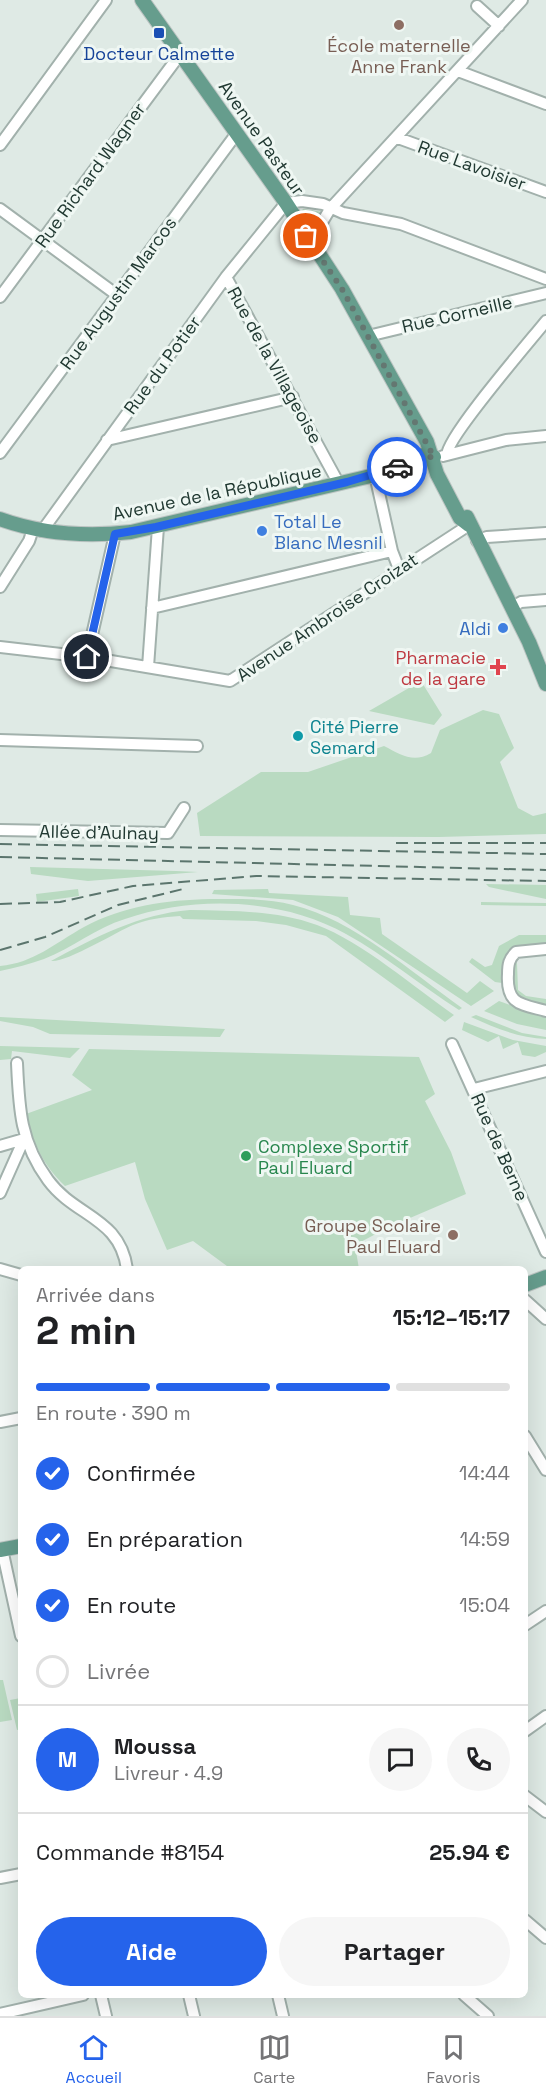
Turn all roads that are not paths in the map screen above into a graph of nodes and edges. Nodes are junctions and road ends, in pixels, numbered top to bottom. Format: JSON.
{"nodes":[{"id":1,"x":106,"y":0,"type":"edge"},
{"id":2,"x":142,"y":0,"type":"edge"},
{"id":3,"x":520,"y":3,"type":"edge"},
{"id":4,"x":477,"y":6,"type":"dead end"},
{"id":5,"x":499,"y":26,"type":"junction"},
{"id":6,"x":181,"y":53,"type":"junction"},
{"id":7,"x":458,"y":71,"type":"junction"},
{"id":8,"x":546,"y":104,"type":"edge"},
{"id":9,"x":237,"y":133,"type":"junction"},
{"id":10,"x":398,"y":138,"type":"junction"},
{"id":11,"x":0,"y":145,"type":"edge"},
{"id":12,"x":546,"y":192,"type":"edge"},
{"id":13,"x":286,"y":203,"type":"junction"},
{"id":14,"x":0,"y":209,"type":"edge"},
{"id":15,"x":330,"y":209,"type":"junction"},
{"id":16,"x":321,"y":224,"type":"dead end"},
{"id":17,"x":42,"y":241,"type":"junction"},
{"id":18,"x":226,"y":277,"type":"junction"},
{"id":19,"x":546,"y":279,"type":"edge"},
{"id":20,"x":546,"y":293,"type":"edge"},
{"id":21,"x":117,"y":295,"type":"junction"},
{"id":22,"x":0,"y":297,"type":"edge"},
{"id":23,"x":546,"y":321,"type":"edge"},
{"id":24,"x":368,"y":336,"type":"junction"},
{"id":25,"x":293,"y":396,"type":"junction"},
{"id":26,"x":546,"y":436,"type":"edge"},
{"id":27,"x":107,"y":440,"type":"junction"},
{"id":28,"x":0,"y":453,"type":"edge"},
{"id":29,"x":437,"y":459,"type":"junction"},
{"id":30,"x":375,"y":475,"type":"junction"},
{"id":31,"x":339,"y":484,"type":"junction"},
{"id":32,"x":0,"y":519,"type":"edge"},
{"id":33,"x":469,"y":525,"type":"junction"},
{"id":34,"x":158,"y":527,"type":"junction"},
{"id":35,"x":38,"y":530,"type":"junction"},
{"id":36,"x":546,"y":533,"type":"edge"},
{"id":37,"x":115,"y":534,"type":"junction"},
{"id":38,"x":477,"y":541,"type":"junction"},
{"id":39,"x":392,"y":551,"type":"junction"},
{"id":40,"x":399,"y":569,"type":"junction"},
{"id":41,"x":0,"y":587,"type":"edge"},
{"id":42,"x":546,"y":600,"type":"edge"},
{"id":43,"x":512,"y":607,"type":"junction"},
{"id":44,"x":152,"y":608,"type":"junction"},
{"id":45,"x":0,"y":646,"type":"edge"},
{"id":46,"x":87,"y":657,"type":"junction"},
{"id":47,"x":148,"y":668,"type":"junction"},
{"id":48,"x":543,"y":668,"type":"edge"},
{"id":49,"x":546,"y":684,"type":"edge"},
{"id":50,"x":0,"y":740,"type":"edge"},
{"id":51,"x":196,"y":746,"type":"dead end"},
{"id":52,"x":184,"y":808,"type":"dead end"},
{"id":53,"x":0,"y":830,"type":"edge"},
{"id":54,"x":546,"y":949,"type":"edge"},
{"id":55,"x":546,"y":1011,"type":"edge"},
{"id":56,"x":452,"y":1044,"type":"dead end"},
{"id":57,"x":17,"y":1062,"type":"dead end"},
{"id":58,"x":546,"y":1071,"type":"edge"},
{"id":59,"x":474,"y":1089,"type":"junction"},
{"id":60,"x":24,"y":1139,"type":"junction"},
{"id":61,"x":0,"y":1146,"type":"edge"},
{"id":62,"x":0,"y":1193,"type":"edge"},
{"id":63,"x":546,"y":1252,"type":"edge"},
{"id":64,"x":127,"y":1266,"type":"edge"},
{"id":65,"x":0,"y":1269,"type":"edge"},
{"id":66,"x":18,"y":1274,"type":"edge"},
{"id":67,"x":546,"y":1277,"type":"edge"},
{"id":68,"x":528,"y":1284,"type":"edge"},
{"id":69,"x":528,"y":1303,"type":"edge"},
{"id":70,"x":546,"y":1319,"type":"edge"},
{"id":71,"x":18,"y":1419,"type":"edge"},
{"id":72,"x":0,"y":1422,"type":"edge"},
{"id":73,"x":528,"y":1441,"type":"edge"},
{"id":74,"x":546,"y":1470,"type":"edge"},
{"id":75,"x":18,"y":1547,"type":"edge"},
{"id":76,"x":1,"y":1550,"type":"edge"},
{"id":77,"x":546,"y":1611,"type":"edge"},
{"id":78,"x":18,"y":1623,"type":"edge"},
{"id":79,"x":528,"y":1623,"type":"edge"},
{"id":80,"x":546,"y":1716,"type":"edge"},
{"id":81,"x":528,"y":1729,"type":"edge"},
{"id":82,"x":528,"y":1798,"type":"edge"},
{"id":83,"x":546,"y":1812,"type":"edge"},
{"id":84,"x":18,"y":1875,"type":"edge"},
{"id":85,"x":0,"y":1878,"type":"edge"},
{"id":86,"x":528,"y":1923,"type":"edge"},
{"id":87,"x":546,"y":1938,"type":"edge"},
{"id":88,"x":102,"y":1998,"type":"edge"},
{"id":89,"x":190,"y":1998,"type":"edge"},
{"id":90,"x":279,"y":1998,"type":"edge"},
{"id":91,"x":467,"y":1998,"type":"edge"},
{"id":92,"x":49,"y":1999,"type":"edge"},
{"id":93,"x":0,"y":2014,"type":"edge"},
{"id":94,"x":106,"y":2016,"type":"edge"},
{"id":95,"x":194,"y":2016,"type":"edge"},
{"id":96,"x":283,"y":2016,"type":"edge"},
{"id":97,"x":488,"y":2016,"type":"edge"}],
"edges":[{"from":1,"to":11,"type":"street"},
{"from":2,"to":6,"type":"main road","name":"Avenue Pasteur"},
{"from":3,"to":5,"type":"street"},
{"from":4,"to":5,"type":"street"},
{"from":5,"to":7,"type":"street"},
{"from":6,"to":9,"type":"main road","name":"Avenue Pasteur"},
{"from":6,"to":17,"type":"street","name":"Rue Richard Wagner"},
{"from":7,"to":8,"type":"street"},
{"from":7,"to":10,"type":"street"},
{"from":9,"to":13,"type":"main road","name":"Avenue Pasteur"},
{"from":9,"to":21,"type":"street","name":"Rue Augustin Marcos"},
{"from":10,"to":12,"type":"street","name":"Rue Lavoisier"},
{"from":10,"to":15,"type":"street"},
{"from":13,"to":15,"type":"street"},
{"from":13,"to":18,"type":"street","name":"Rue du Potier"},
{"from":13,"to":24,"type":"main road","name":"Avenue Pasteur"},
{"from":14,"to":17,"type":"street"},
{"from":15,"to":16,"type":"street"},
{"from":15,"to":19,"type":"street"},
{"from":17,"to":21,"type":"street"},
{"from":17,"to":22,"type":"street","name":"Rue Richard Wagner"},
{"from":18,"to":25,"type":"street","name":"Rue de la Villageoise"},
{"from":18,"to":27,"type":"street","name":"Rue du Potier"},
{"from":20,"to":24,"type":"street","name":"Rue Corneille"},
{"from":21,"to":28,"type":"street","name":"Rue Augustin Marcos"},
{"from":23,"to":29,"type":"street"},
{"from":24,"to":29,"type":"main road","name":"Avenue Pasteur"},
{"from":25,"to":27,"type":"street"},
{"from":25,"to":31,"type":"street","name":"Rue de la Villageoise"},
{"from":26,"to":29,"type":"street"},
{"from":27,"to":35,"type":"street","name":"Rue du Potier"},
{"from":29,"to":30,"type":"main road","name":"Avenue de la République"},
{"from":29,"to":33,"type":"main road","name":"Avenue Pasteur"},
{"from":30,"to":31,"type":"main road","name":"Avenue de la République"},
{"from":30,"to":39,"type":"street"},
{"from":31,"to":34,"type":"main road","name":"Avenue de la République"},
{"from":32,"to":35,"type":"main road","name":"Avenue de la République"},
{"from":33,"to":38,"type":"main road","name":"Avenue Pasteur"},
{"from":33,"to":40,"type":"street","name":"Avenue Ambroise Croizat"},
{"from":34,"to":37,"type":"main road","name":"Avenue de la République"},
{"from":34,"to":44,"type":"street"},
{"from":35,"to":37,"type":"main road","name":"Avenue de la République"},
{"from":35,"to":41,"type":"street","name":"Rue du Potier"},
{"from":36,"to":38,"type":"street"},
{"from":37,"to":46,"type":"street"},
{"from":38,"to":43,"type":"main road","name":"Avenue Pasteur"},
{"from":39,"to":40,"type":"street"},
{"from":39,"to":44,"type":"street"},
{"from":40,"to":47,"type":"street","name":"Avenue Ambroise Croizat"},
{"from":42,"to":43,"type":"street"},
{"from":43,"to":48,"type":"main road","name":"Avenue Pasteur"},
{"from":44,"to":47,"type":"street"},
{"from":45,"to":46,"type":"street","name":"Avenue Ambroise Croizat"},
{"from":46,"to":47,"type":"street","name":"Avenue Ambroise Croizat"},
{"from":48,"to":49,"type":"main road","name":"Avenue Pasteur"},
{"from":50,"to":51,"type":"street"},
{"from":52,"to":53,"type":"street","name":"Allée d'Aulnay"},
{"from":54,"to":55,"type":"street"},
{"from":56,"to":59,"type":"street","name":"Rue de Berne"},
{"from":57,"to":60,"type":"street"},
{"from":58,"to":59,"type":"street"},
{"from":59,"to":63,"type":"street","name":"Rue de Berne"},
{"from":60,"to":61,"type":"street"},
{"from":60,"to":62,"type":"street"},
{"from":60,"to":64,"type":"street"},
{"from":65,"to":66,"type":"street"},
{"from":67,"to":68,"type":"main road"},
{"from":69,"to":70,"type":"street"},
{"from":71,"to":72,"type":"street"},
{"from":73,"to":74,"type":"street"},
{"from":75,"to":76,"type":"main road"},
{"from":76,"to":78,"type":"street"},
{"from":77,"to":79,"type":"street"},
{"from":80,"to":81,"type":"street"},
{"from":82,"to":83,"type":"street"},
{"from":84,"to":85,"type":"street"},
{"from":86,"to":87,"type":"street"},
{"from":88,"to":94,"type":"street"},
{"from":89,"to":95,"type":"street"},
{"from":90,"to":96,"type":"street"},
{"from":91,"to":97,"type":"street"},
{"from":92,"to":93,"type":"street"}]}
